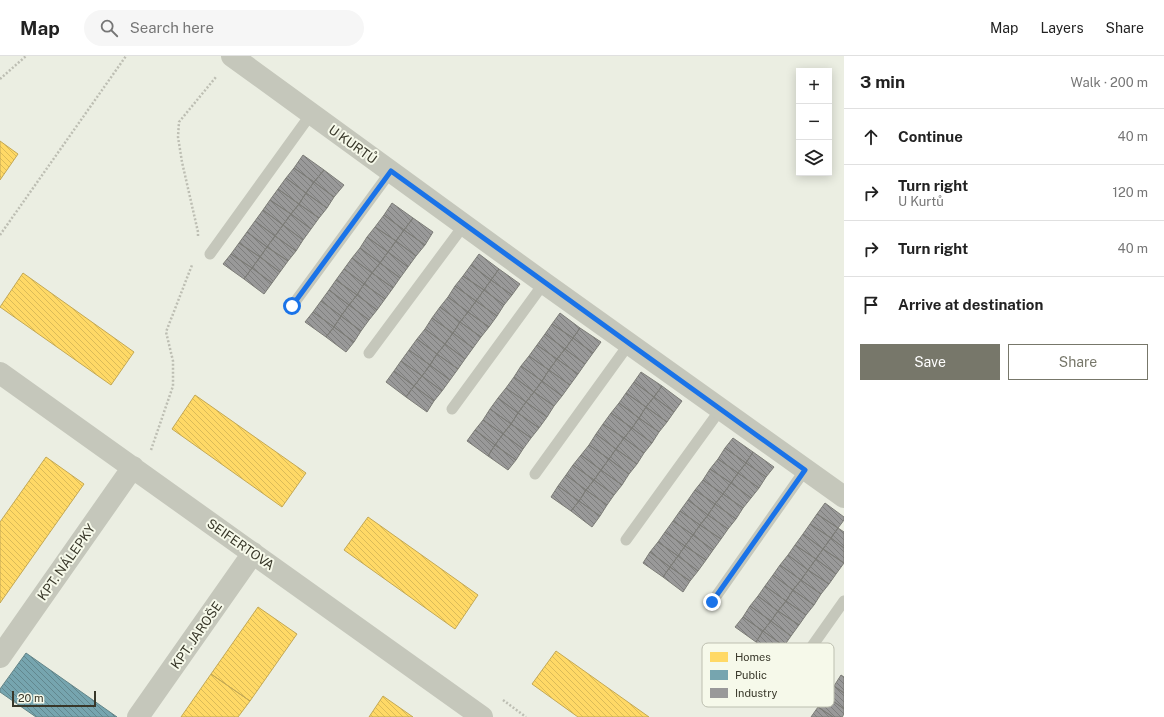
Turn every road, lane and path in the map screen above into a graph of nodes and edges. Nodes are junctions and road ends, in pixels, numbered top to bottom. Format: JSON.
{"nodes":[{"id":1,"x":26,"y":56,"type":"edge"},
{"id":2,"x":126,"y":56,"type":"edge"},
{"id":3,"x":233,"y":56,"type":"edge"},
{"id":4,"x":0,"y":79,"type":"edge"},
{"id":5,"x":311,"y":114,"type":"junction"},
{"id":6,"x":391,"y":171,"type":"junction"},
{"id":7,"x":464,"y":225,"type":"junction"},
{"id":8,"x":0,"y":235,"type":"edge"},
{"id":9,"x":198,"y":238,"type":"dead end"},
{"id":10,"x":210,"y":254,"type":"dead end"},
{"id":11,"x":193,"y":263,"type":"dead end"},
{"id":12,"x":544,"y":283,"type":"junction"},
{"id":13,"x":292,"y":306,"type":"dead end"},
{"id":14,"x":630,"y":344,"type":"junction"},
{"id":15,"x":370,"y":353,"type":"dead end"},
{"id":16,"x":0,"y":373,"type":"edge"},
{"id":17,"x":452,"y":409,"type":"dead end"},
{"id":18,"x":720,"y":410,"type":"junction"},
{"id":19,"x":150,"y":452,"type":"dead end"},
{"id":20,"x":133,"y":467,"type":"junction"},
{"id":21,"x":805,"y":470,"type":"junction"},
{"id":22,"x":535,"y":474,"type":"dead end"},
{"id":23,"x":844,"y":498,"type":"edge"},
{"id":24,"x":626,"y":540,"type":"dead end"},
{"id":25,"x":253,"y":552,"type":"junction"},
{"id":26,"x":844,"y":601,"type":"edge"},
{"id":27,"x":712,"y":602,"type":"dead end"},
{"id":28,"x":814,"y":643,"type":"edge"},
{"id":29,"x":0,"y":657,"type":"edge"},
{"id":30,"x":138,"y":717,"type":"edge"},
{"id":31,"x":482,"y":717,"type":"edge"}],
"edges":[{"from":1,"to":4,"type":"path"},
{"from":2,"to":8,"type":"path"},
{"from":3,"to":5,"type":"street","name":"U KURTŮ"},
{"from":3,"to":9,"type":"path"},
{"from":5,"to":6,"type":"street","name":"U KURTŮ"},
{"from":5,"to":10,"type":"lane"},
{"from":6,"to":7,"type":"street","name":"U KURTŮ"},
{"from":6,"to":13,"type":"lane"},
{"from":7,"to":12,"type":"street","name":"U KURTŮ"},
{"from":7,"to":15,"type":"lane"},
{"from":11,"to":19,"type":"path"},
{"from":12,"to":14,"type":"street","name":"U KURTŮ"},
{"from":12,"to":17,"type":"lane"},
{"from":14,"to":18,"type":"street","name":"U KURTŮ"},
{"from":14,"to":22,"type":"lane"},
{"from":16,"to":20,"type":"street","name":"SEIFERTOVA"},
{"from":18,"to":21,"type":"street","name":"U KURTŮ"},
{"from":18,"to":24,"type":"lane"},
{"from":20,"to":25,"type":"street","name":"SEIFERTOVA"},
{"from":20,"to":29,"type":"street","name":"KPT. NÁLEPKY"},
{"from":21,"to":23,"type":"street","name":"U KURTŮ"},
{"from":21,"to":27,"type":"lane"},
{"from":25,"to":30,"type":"street","name":"KPT. JAROŠE"},
{"from":25,"to":31,"type":"street","name":"SEIFERTOVA"},
{"from":26,"to":28,"type":"lane"}]}
